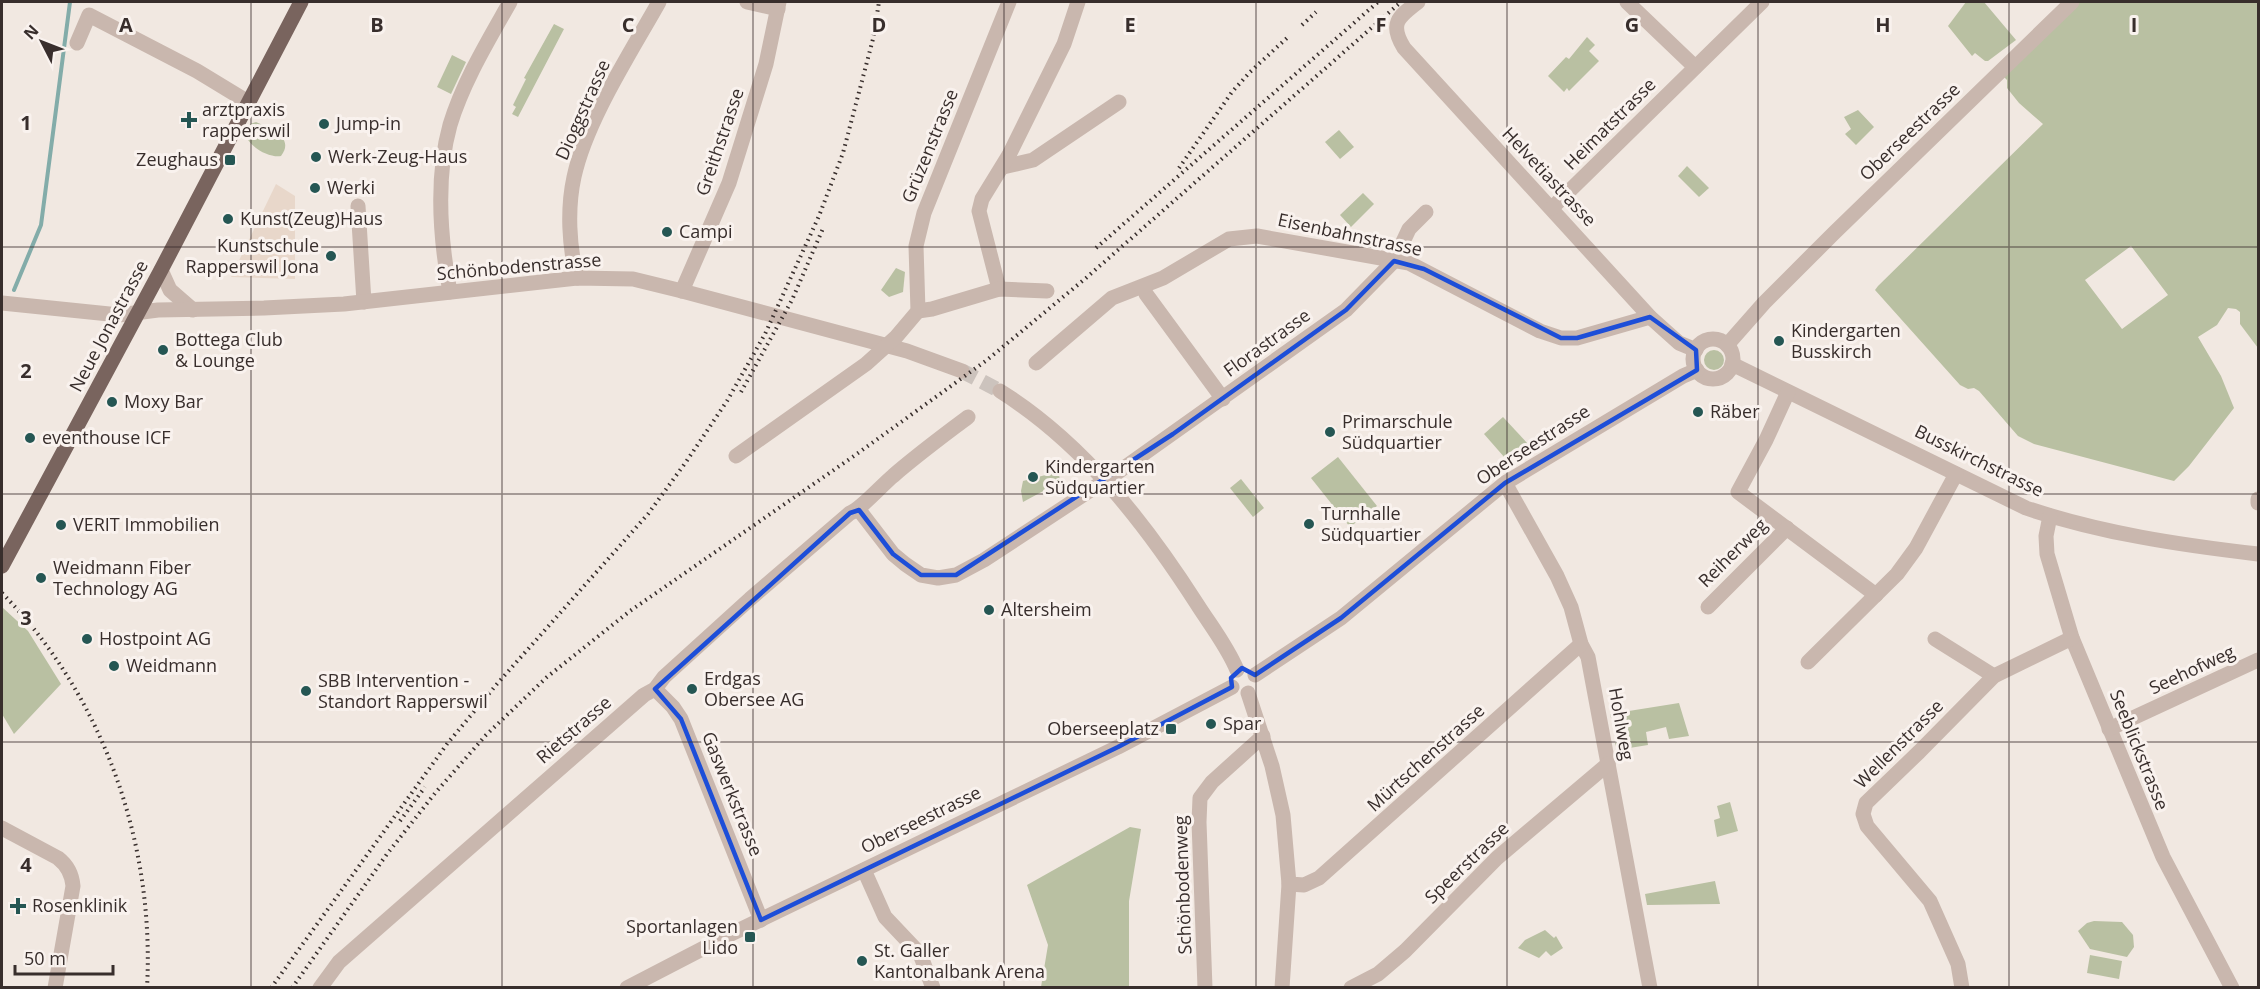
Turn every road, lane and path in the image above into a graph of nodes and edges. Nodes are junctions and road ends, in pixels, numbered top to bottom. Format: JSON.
{"nodes":[{"id":1,"x":301,"y":2,"type":"edge"},
{"id":2,"x":510,"y":2,"type":"edge"},
{"id":3,"x":658,"y":2,"type":"edge"},
{"id":4,"x":747,"y":2,"type":"edge"},
{"id":5,"x":1009,"y":2,"type":"edge"},
{"id":6,"x":1078,"y":2,"type":"edge"},
{"id":7,"x":1418,"y":2,"type":"edge"},
{"id":8,"x":1628,"y":2,"type":"edge"},
{"id":9,"x":1762,"y":2,"type":"edge"},
{"id":10,"x":2072,"y":2,"type":"edge"},
{"id":11,"x":779,"y":5,"type":"edge"},
{"id":12,"x":77,"y":43,"type":"dead end"},
{"id":13,"x":1695,"y":68,"type":"junction"},
{"id":14,"x":248,"y":102,"type":"junction"},
{"id":15,"x":1119,"y":102,"type":"dead end"},
{"id":16,"x":1003,"y":167,"type":"junction"},
{"id":17,"x":358,"y":207,"type":"dead end"},
{"id":18,"x":1552,"y":208,"type":"junction"},
{"id":19,"x":1426,"y":212,"type":"dead end"},
{"id":20,"x":1394,"y":261,"type":"junction"},
{"id":21,"x":161,"y":270,"type":"junction"},
{"id":22,"x":577,"y":278,"type":"junction"},
{"id":23,"x":1144,"y":287,"type":"junction"},
{"id":24,"x":999,"y":289,"type":"junction"},
{"id":25,"x":682,"y":291,"type":"junction"},
{"id":26,"x":1047,"y":291,"type":"dead end"},
{"id":27,"x":450,"y":292,"type":"junction"},
{"id":28,"x":364,"y":302,"type":"junction"},
{"id":29,"x":2,"y":303,"type":"edge"},
{"id":30,"x":193,"y":310,"type":"junction"},
{"id":31,"x":139,"y":311,"type":"junction"},
{"id":32,"x":918,"y":311,"type":"junction"},
{"id":33,"x":1650,"y":317,"type":"junction"},
{"id":34,"x":887,"y":345,"type":"junction"},
{"id":35,"x":1727,"y":345,"type":"junction"},
{"id":36,"x":1696,"y":350,"type":"junction"},
{"id":37,"x":1036,"y":363,"type":"dead end"},
{"id":38,"x":1732,"y":364,"type":"junction"},
{"id":39,"x":1697,"y":370,"type":"junction"},
{"id":40,"x":962,"y":371,"type":"tunnel mouth"},
{"id":41,"x":1000,"y":391,"type":"tunnel mouth"},
{"id":42,"x":1788,"y":392,"type":"junction"},
{"id":43,"x":1223,"y":399,"type":"junction"},
{"id":44,"x":968,"y":417,"type":"dead end"},
{"id":45,"x":736,"y":456,"type":"dead end"},
{"id":46,"x":1956,"y":474,"type":"junction"},
{"id":47,"x":1104,"y":480,"type":"junction"},
{"id":48,"x":1505,"y":483,"type":"junction"},
{"id":49,"x":859,"y":510,"type":"junction"},
{"id":50,"x":2050,"y":516,"type":"junction"},
{"id":51,"x":1787,"y":528,"type":"junction"},
{"id":52,"x":2259,"y":554,"type":"edge"},
{"id":53,"x":2,"y":566,"type":"edge"},
{"id":54,"x":1876,"y":595,"type":"junction"},
{"id":55,"x":1708,"y":607,"type":"dead end"},
{"id":56,"x":2072,"y":638,"type":"junction"},
{"id":57,"x":1935,"y":639,"type":"dead end"},
{"id":58,"x":1581,"y":644,"type":"junction"},
{"id":59,"x":2259,"y":660,"type":"edge"},
{"id":60,"x":1808,"y":662,"type":"dead end"},
{"id":61,"x":1237,"y":670,"type":"junction"},
{"id":62,"x":1255,"y":675,"type":"junction"},
{"id":63,"x":1994,"y":676,"type":"junction"},
{"id":64,"x":1232,"y":687,"type":"junction"},
{"id":65,"x":656,"y":689,"type":"junction"},
{"id":66,"x":1248,"y":693,"type":"junction"},
{"id":67,"x":2109,"y":729,"type":"junction"},
{"id":68,"x":1263,"y":736,"type":"junction"},
{"id":69,"x":1608,"y":764,"type":"junction"},
{"id":70,"x":2,"y":828,"type":"edge"},
{"id":71,"x":864,"y":870,"type":"junction"},
{"id":72,"x":1288,"y":884,"type":"junction"},
{"id":73,"x":761,"y":920,"type":"junction"},
{"id":74,"x":56,"y":987,"type":"edge"},
{"id":75,"x":320,"y":987,"type":"edge"},
{"id":76,"x":627,"y":987,"type":"edge"},
{"id":77,"x":933,"y":987,"type":"edge"},
{"id":78,"x":1205,"y":987,"type":"edge"},
{"id":79,"x":1282,"y":987,"type":"edge"},
{"id":80,"x":1352,"y":987,"type":"edge"},
{"id":81,"x":1650,"y":987,"type":"edge"},
{"id":82,"x":1962,"y":987,"type":"edge"},
{"id":83,"x":2232,"y":987,"type":"edge"}],
"edges":[{"from":1,"to":14,"type":"main road","name":"Neue Jonastrasse"},
{"from":2,"to":27,"type":"street"},
{"from":3,"to":22,"type":"street","name":"Dioggstrasse"},
{"from":4,"to":11,"type":"street"},
{"from":5,"to":32,"type":"street","name":"Grüzenstrasse"},
{"from":6,"to":16,"type":"street"},
{"from":7,"to":18,"type":"street","name":"Helvetiastrasse"},
{"from":8,"to":13,"type":"street"},
{"from":9,"to":13,"type":"street","name":"Heimatstrasse"},
{"from":10,"to":35,"type":"street","name":"Oberseestrasse"},
{"from":11,"to":25,"type":"street","name":"Greithstrasse"},
{"from":12,"to":14,"type":"street"},
{"from":13,"to":18,"type":"street","name":"Heimatstrasse"},
{"from":14,"to":21,"type":"main road","name":"Neue Jonastrasse"},
{"from":15,"to":16,"type":"street"},
{"from":16,"to":24,"type":"street"},
{"from":17,"to":28,"type":"street"},
{"from":18,"to":33,"type":"street","name":"Helvetiastrasse"},
{"from":19,"to":20,"type":"street","name":"Florastrasse"},
{"from":20,"to":23,"type":"street","name":"Eisenbahnstrasse"},
{"from":20,"to":33,"type":"street","name":"Eisenbahnstrasse"},
{"from":20,"to":43,"type":"street","name":"Florastrasse"},
{"from":21,"to":30,"type":"street"},
{"from":21,"to":31,"type":"main road","name":"Neue Jonastrasse"},
{"from":22,"to":25,"type":"street","name":"Schönbodenstrasse"},
{"from":22,"to":27,"type":"street","name":"Schönbodenstrasse"},
{"from":23,"to":37,"type":"street","name":"Eisenbahnstrasse"},
{"from":23,"to":43,"type":"street"},
{"from":24,"to":26,"type":"street"},
{"from":24,"to":32,"type":"street"},
{"from":25,"to":34,"type":"street","name":"Schönbodenstrasse"},
{"from":27,"to":28,"type":"street","name":"Schönbodenstrasse"},
{"from":28,"to":30,"type":"street","name":"Schönbodenstrasse"},
{"from":29,"to":31,"type":"street","name":"Schönbodenstrasse"},
{"from":30,"to":31,"type":"street","name":"Schönbodenstrasse"},
{"from":31,"to":53,"type":"main road","name":"Neue Jonastrasse"},
{"from":32,"to":34,"type":"street"},
{"from":33,"to":36,"type":"street","name":"Helvetiastrasse"},
{"from":34,"to":40,"type":"street","name":"Schönbodenstrasse"},
{"from":34,"to":45,"type":"street"},
{"from":35,"to":36,"type":"street"},
{"from":35,"to":38,"type":"street"},
{"from":36,"to":39,"type":"street"},
{"from":38,"to":39,"type":"street"},
{"from":38,"to":42,"type":"street","name":"Busskirchstrasse"},
{"from":39,"to":48,"type":"street","name":"Oberseestrasse"},
{"from":41,"to":47,"type":"street"},
{"from":42,"to":46,"type":"street","name":"Busskirchstrasse"},
{"from":42,"to":51,"type":"street","name":"Reiherweg"},
{"from":43,"to":47,"type":"street","name":"Florastrasse"},
{"from":44,"to":49,"type":"street","name":"Rietstrasse"},
{"from":46,"to":50,"type":"street","name":"Busskirchstrasse"},
{"from":46,"to":54,"type":"street"},
{"from":47,"to":49,"type":"street"},
{"from":47,"to":61,"type":"street"},
{"from":48,"to":58,"type":"street","name":"Hohlweg"},
{"from":48,"to":62,"type":"street","name":"Oberseestrasse"},
{"from":49,"to":65,"type":"street","name":"Rietstrasse"},
{"from":50,"to":52,"type":"street","name":"Busskirchstrasse"},
{"from":50,"to":56,"type":"street","name":"Seeblickstrasse"},
{"from":51,"to":54,"type":"street","name":"Reiherweg"},
{"from":51,"to":55,"type":"street","name":"Reiherweg"},
{"from":54,"to":60,"type":"street"},
{"from":56,"to":63,"type":"street","name":"Wellenstrasse"},
{"from":56,"to":67,"type":"street","name":"Seeblickstrasse"},
{"from":57,"to":63,"type":"street"},
{"from":58,"to":69,"type":"street","name":"Hohlweg"},
{"from":58,"to":72,"type":"street","name":"Mürtschenstrasse"},
{"from":59,"to":67,"type":"street","name":"Seehofweg"},
{"from":61,"to":62,"type":"street"},
{"from":61,"to":64,"type":"street"},
{"from":62,"to":66,"type":"street"},
{"from":63,"to":82,"type":"street","name":"Wellenstrasse"},
{"from":64,"to":66,"type":"street"},
{"from":64,"to":71,"type":"street","name":"Oberseestrasse"},
{"from":65,"to":73,"type":"street","name":"Gaswerkstrasse"},
{"from":65,"to":75,"type":"street","name":"Rietstrasse"},
{"from":66,"to":68,"type":"street"},
{"from":67,"to":83,"type":"street","name":"Seeblickstrasse"},
{"from":68,"to":72,"type":"street"},
{"from":68,"to":78,"type":"street","name":"Schönbodenweg"},
{"from":69,"to":80,"type":"street","name":"Speerstrasse"},
{"from":69,"to":81,"type":"street","name":"Hohlweg"},
{"from":70,"to":74,"type":"street"},
{"from":71,"to":73,"type":"street","name":"Oberseestrasse"},
{"from":71,"to":77,"type":"street"},
{"from":72,"to":79,"type":"street"},
{"from":73,"to":76,"type":"street","name":"Oberseestrasse"}]}
